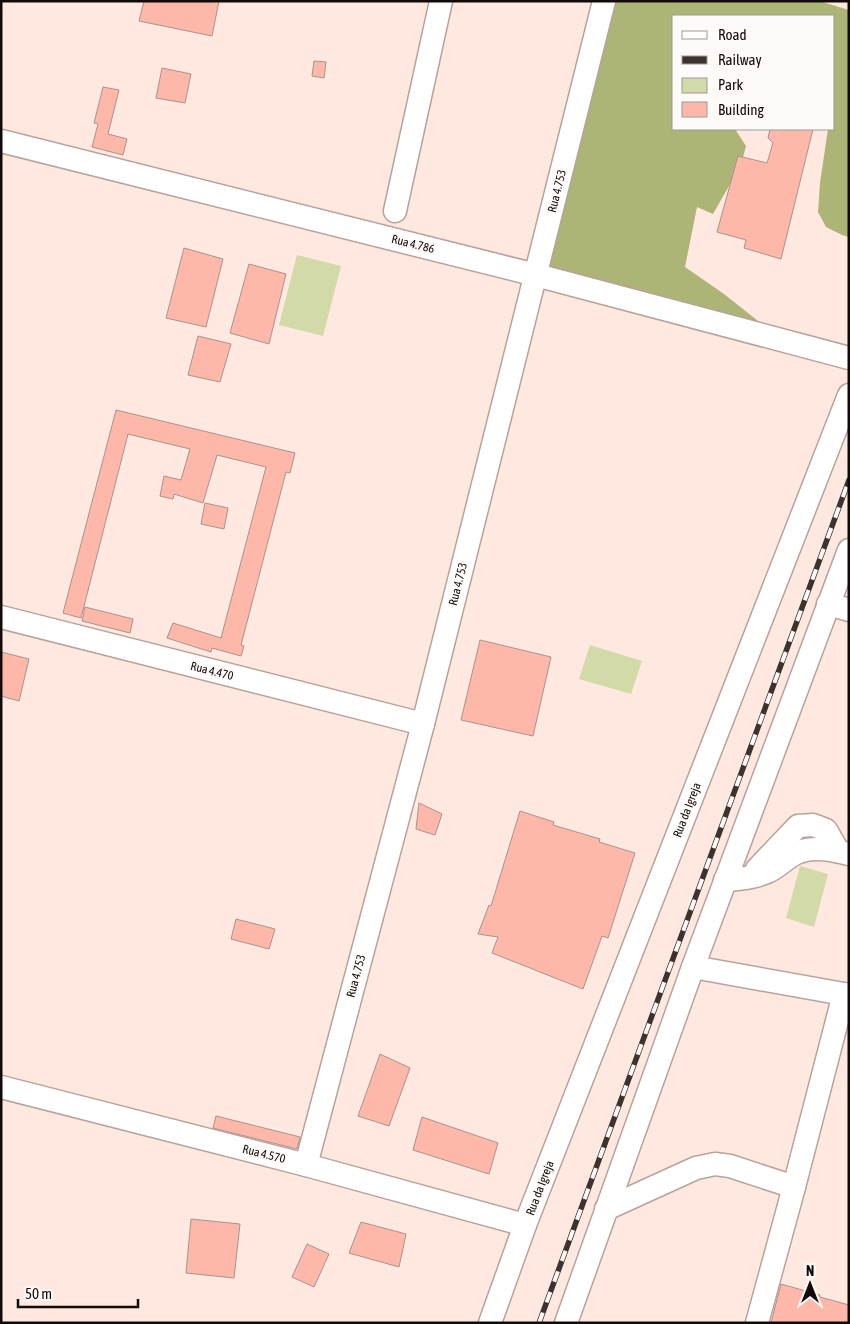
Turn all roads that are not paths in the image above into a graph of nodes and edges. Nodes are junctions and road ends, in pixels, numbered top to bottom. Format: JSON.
{"nodes":[{"id":1,"x":441,"y":1,"type":"edge"},
{"id":2,"x":604,"y":1,"type":"edge"},
{"id":3,"x":1,"y":141,"type":"edge"},
{"id":4,"x":395,"y":212,"type":"dead end"},
{"id":5,"x":536,"y":274,"type":"junction"},
{"id":6,"x":849,"y":358,"type":"edge"},
{"id":7,"x":849,"y":395,"type":"edge"},
{"id":8,"x":849,"y":550,"type":"edge"},
{"id":9,"x":839,"y":607,"type":"edge"},
{"id":10,"x":1,"y":617,"type":"edge"},
{"id":11,"x":424,"y":724,"type":"junction"},
{"id":12,"x":843,"y":852,"type":"edge"},
{"id":13,"x":725,"y":880,"type":"junction"},
{"id":14,"x":693,"y":967,"type":"junction"},
{"id":15,"x":846,"y":995,"type":"edge"},
{"id":16,"x":1,"y":1087,"type":"edge"},
{"id":17,"x":306,"y":1164,"type":"junction"},
{"id":18,"x":794,"y":1187,"type":"junction"},
{"id":19,"x":606,"y":1209,"type":"junction"},
{"id":20,"x":525,"y":1225,"type":"junction"},
{"id":21,"x":567,"y":1322,"type":"edge"},
{"id":22,"x":490,"y":1323,"type":"edge"},
{"id":23,"x":758,"y":1323,"type":"edge"}],
"edges":[{"from":1,"to":4,"type":"street"},
{"from":2,"to":5,"type":"street","name":"Rua 4.753"},
{"from":3,"to":5,"type":"street","name":"Rua 4.786"},
{"from":5,"to":6,"type":"street","name":"Rua 4.786"},
{"from":5,"to":11,"type":"street","name":"Rua 4.753"},
{"from":7,"to":20,"type":"street","name":"Rua da Igreja"},
{"from":8,"to":9,"type":"street"},
{"from":9,"to":13,"type":"street"},
{"from":10,"to":11,"type":"street","name":"Rua 4.470"},
{"from":11,"to":17,"type":"street","name":"Rua 4.753"},
{"from":12,"to":13,"type":"street"},
{"from":13,"to":14,"type":"street"},
{"from":14,"to":15,"type":"street"},
{"from":14,"to":19,"type":"street"},
{"from":15,"to":18,"type":"street"},
{"from":16,"to":17,"type":"street","name":"Rua 4.570"},
{"from":17,"to":20,"type":"street","name":"Rua 4.570"},
{"from":18,"to":19,"type":"street"},
{"from":18,"to":23,"type":"street"},
{"from":19,"to":21,"type":"street"},
{"from":20,"to":22,"type":"street","name":"Rua da Igreja"}]}
